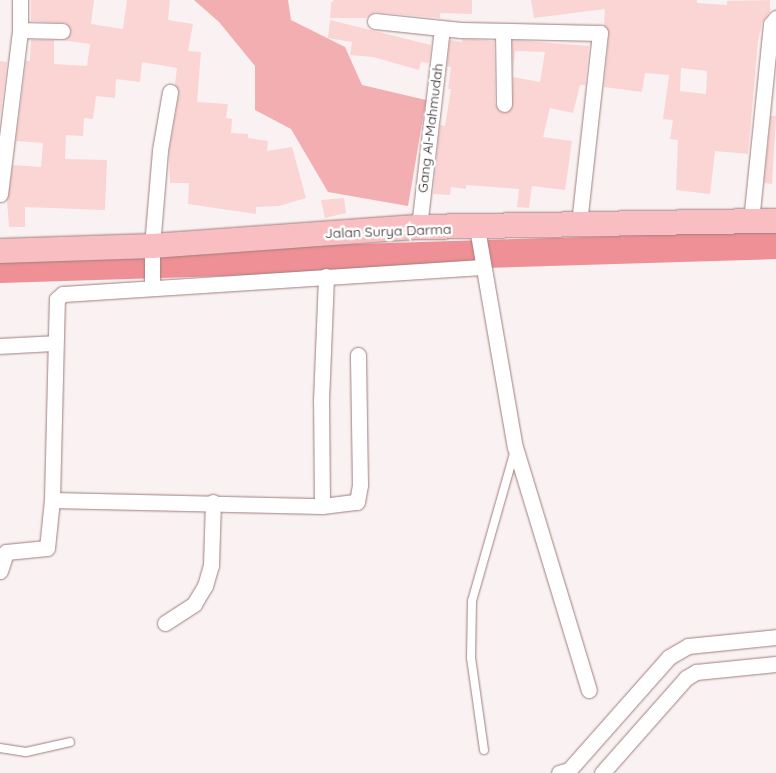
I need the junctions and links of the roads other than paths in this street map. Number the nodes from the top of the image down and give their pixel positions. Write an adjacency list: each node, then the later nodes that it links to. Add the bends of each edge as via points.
1 (20, 0): 5 (street)
2 (776, 18): 11 (street, via 771,24)
3 (375, 21): 4 (street)
4 (442, 29): 7 (street); 14 (street, Gang Al-Mahmudah)
5 (20, 30): 6 (street); 10 (street)
6 (62, 31)
7 (502, 32): 9 (street); 13 (street, via 602,36)
8 (170, 92): 16 (street, via 160,150)
9 (504, 104)
10 (0, 194)
11 (751, 221): 12 (main road, Jalan Surya Darma); 13 (main road, Jalan Surya Darma)
12 (776, 222)
13 (579, 224): 15 (main road, Jalan Surya Darma)
14 (419, 227): 15 (main road, Jalan Surya Darma); 16 (main road, Jalan Surya Darma)
15 (477, 232): 18 (street)
16 (152, 250): 17 (main road, Jalan Surya Darma); 20 (street)
17 (0, 251)
18 (482, 265): 19 (street); 24 (street)
19 (326, 276): 20 (street); 27 (street, via 321,401)
20 (152, 282): 21 (street, via 63,294 57,299)
21 (55, 344): 22 (street); 25 (street)
22 (0, 346)
23 (358, 355): 27 (street, via 360,493 357,502)
24 (515, 447): 32 (street); 35 (lane, via 472,601 471,658)
25 (52, 500): 26 (street); 28 (street, via 47,548 6,552)
26 (213, 502): 27 (street); 29 (street, via 211,565 205,586 194,604)
27 (322, 506)
28 (0, 571)
29 (166, 624)
30 (776, 637): 36 (street, via 688,646 669,657 569,770)
31 (776, 664): 37 (street, via 696,672 686,678)
32 (589, 690)
33 (70, 742): 34 (lane, via 26,752)
34 (0, 748)
35 (484, 750)
36 (559, 773)
37 (602, 773)

